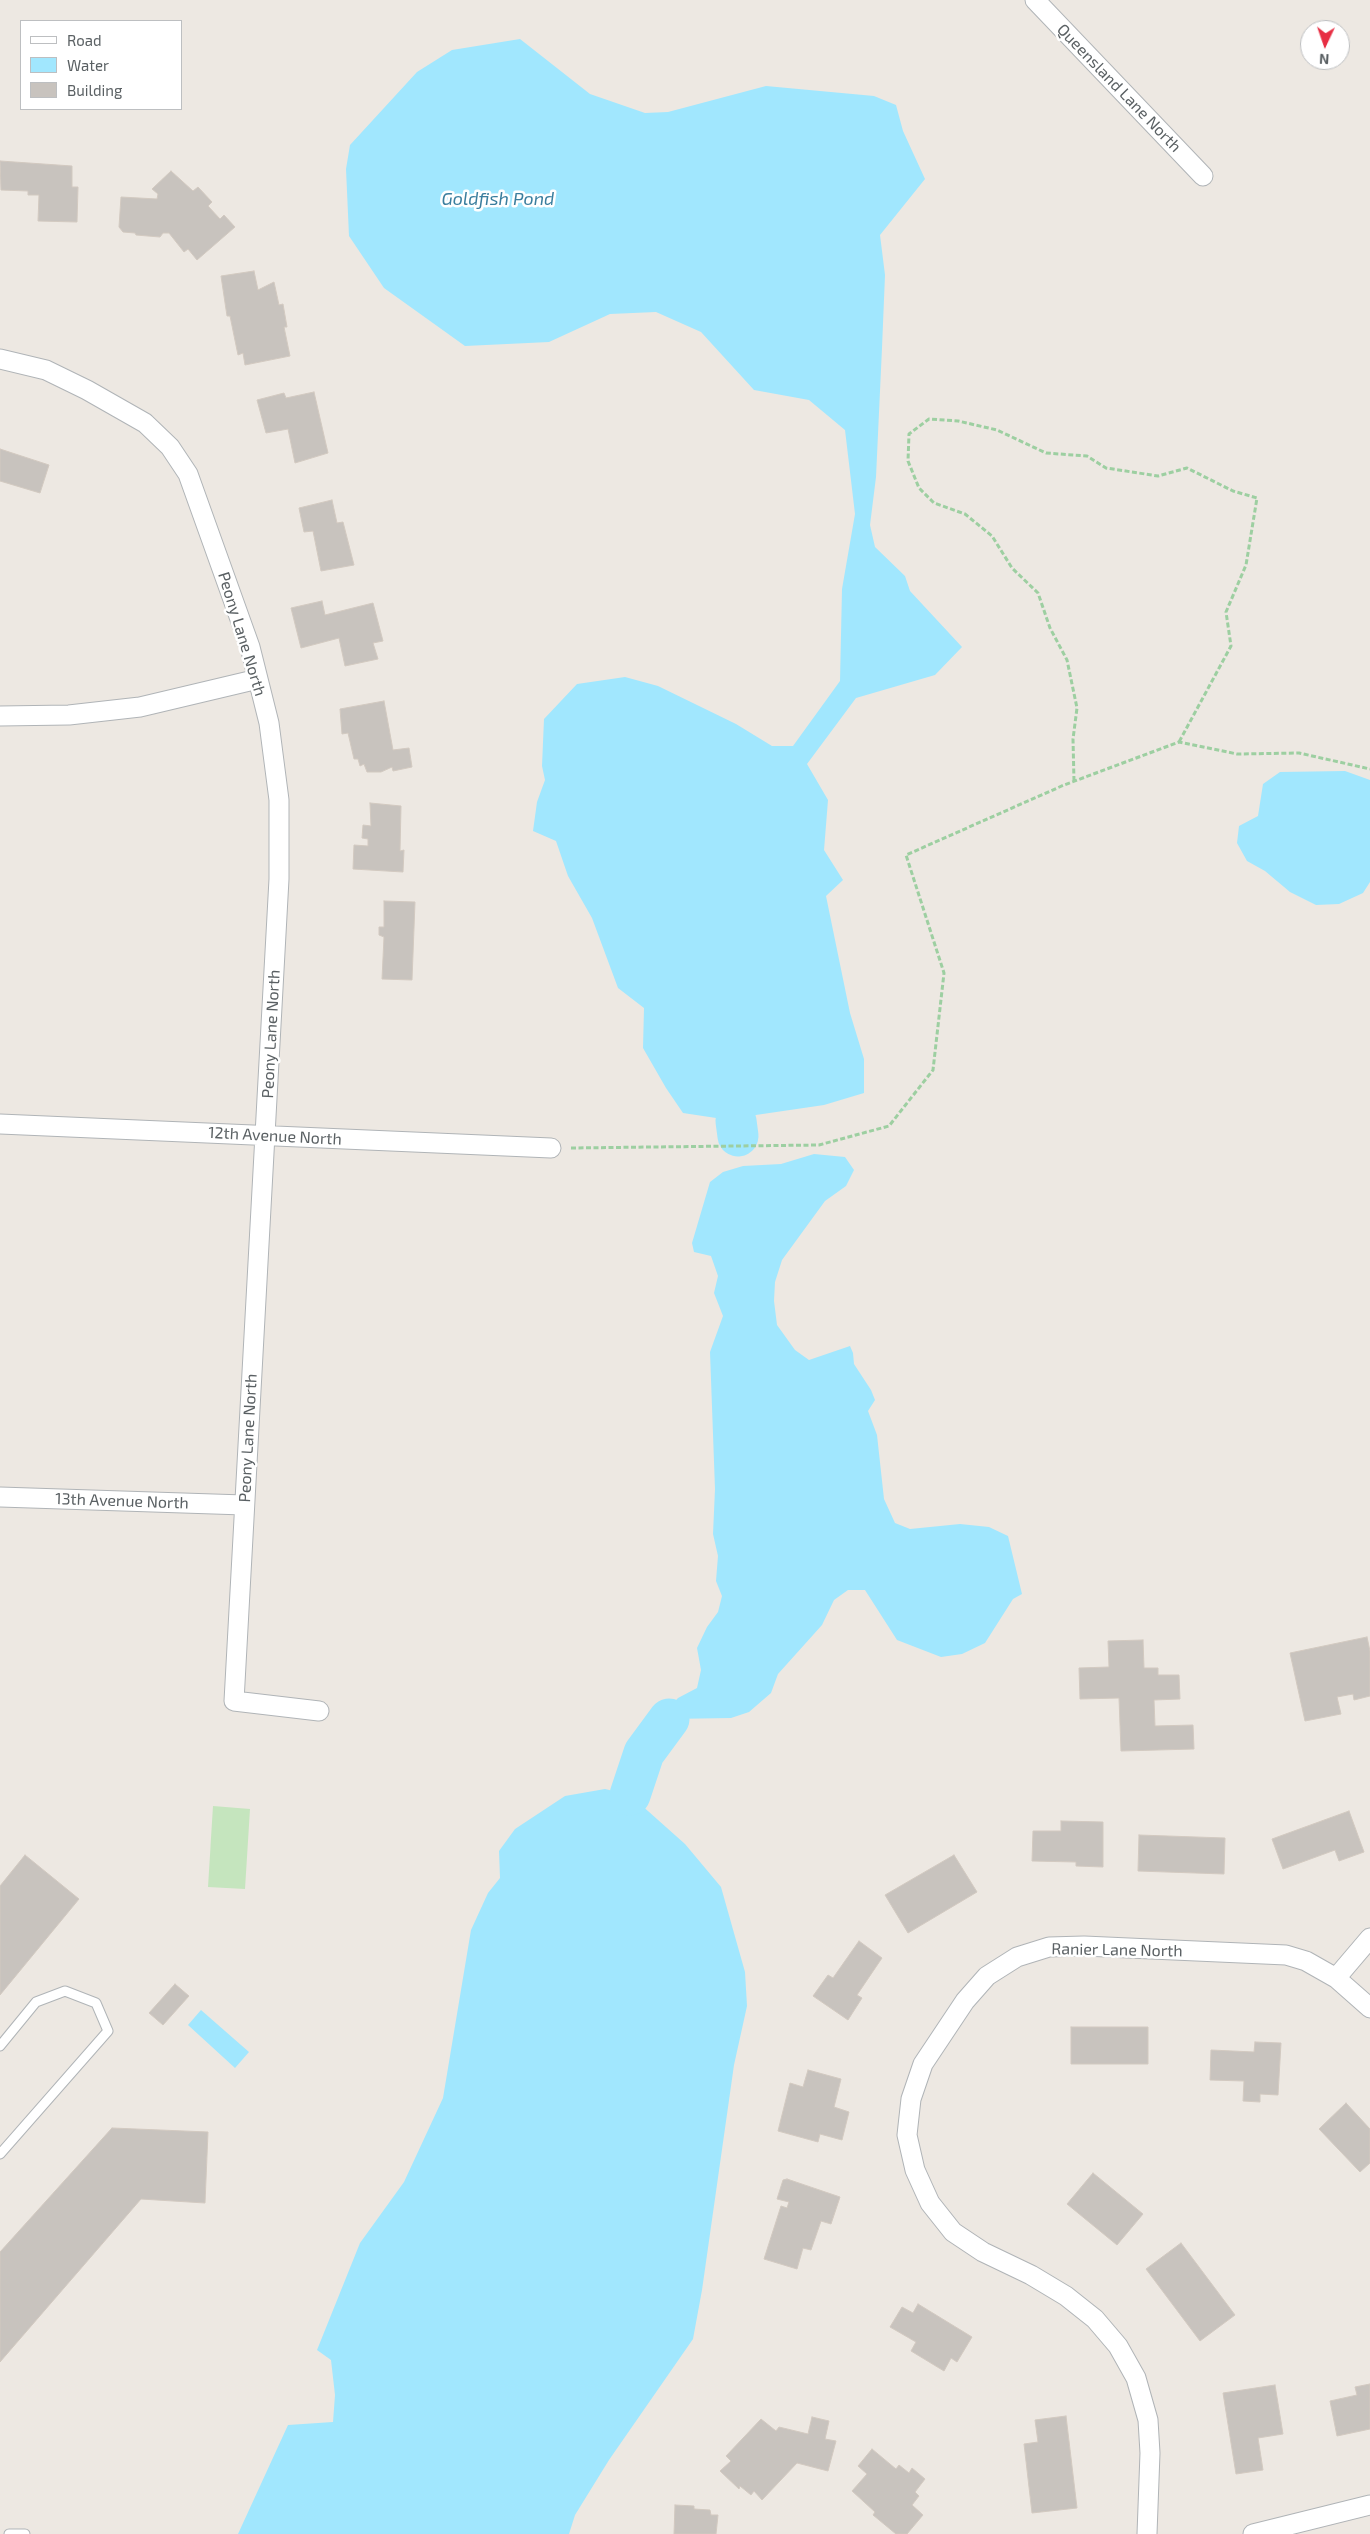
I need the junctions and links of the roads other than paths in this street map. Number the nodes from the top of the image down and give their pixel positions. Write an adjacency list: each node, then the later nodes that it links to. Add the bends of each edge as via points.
1 (1035, 0): 2 (street, Queensland Lane North)
2 (1203, 176)
3 (0, 358): 4 (street, Peony Lane North, via 46,370 145,424 170,447 188,474 250,647)
4 (258, 679): 5 (street, via 140,707 69,715); 7 (street, Peony Lane North, via 269,723 279,800 279,879)
5 (0, 716)
6 (0, 1124): 7 (street, 12th Avenue North)
7 (264, 1135): 8 (street, 12th Avenue North); 10 (street, Peony Lane North)
8 (551, 1148)
9 (0, 1497): 10 (street, 13th Avenue North)
10 (244, 1505): 11 (street, Peony Lane North, via 234,1701)
11 (319, 1711)
12 (1370, 1938): 13 (street)
13 (1336, 1978): 14 (street, Ranier Lane North); 20 (street, Ranier Lane North, via 1306,1961 1286,1955 1049,1947 1017,1957 987,1976 923,2064 911,2098 907,2134 915,2170 930,2203 953,2232 983,2252 1032,2275 1095,2319 1118,2346 1136,2378 1148,2420)
14 (1370, 2008)
15 (0, 2046): 16 (lane, via 36,2002 65,1991 96,2003 108,2031)
16 (0, 2154)
17 (1370, 2505): 21 (street)
18 (9, 2534): 19 (lane)
19 (24, 2534)
20 (1147, 2534)
21 (1254, 2534)

